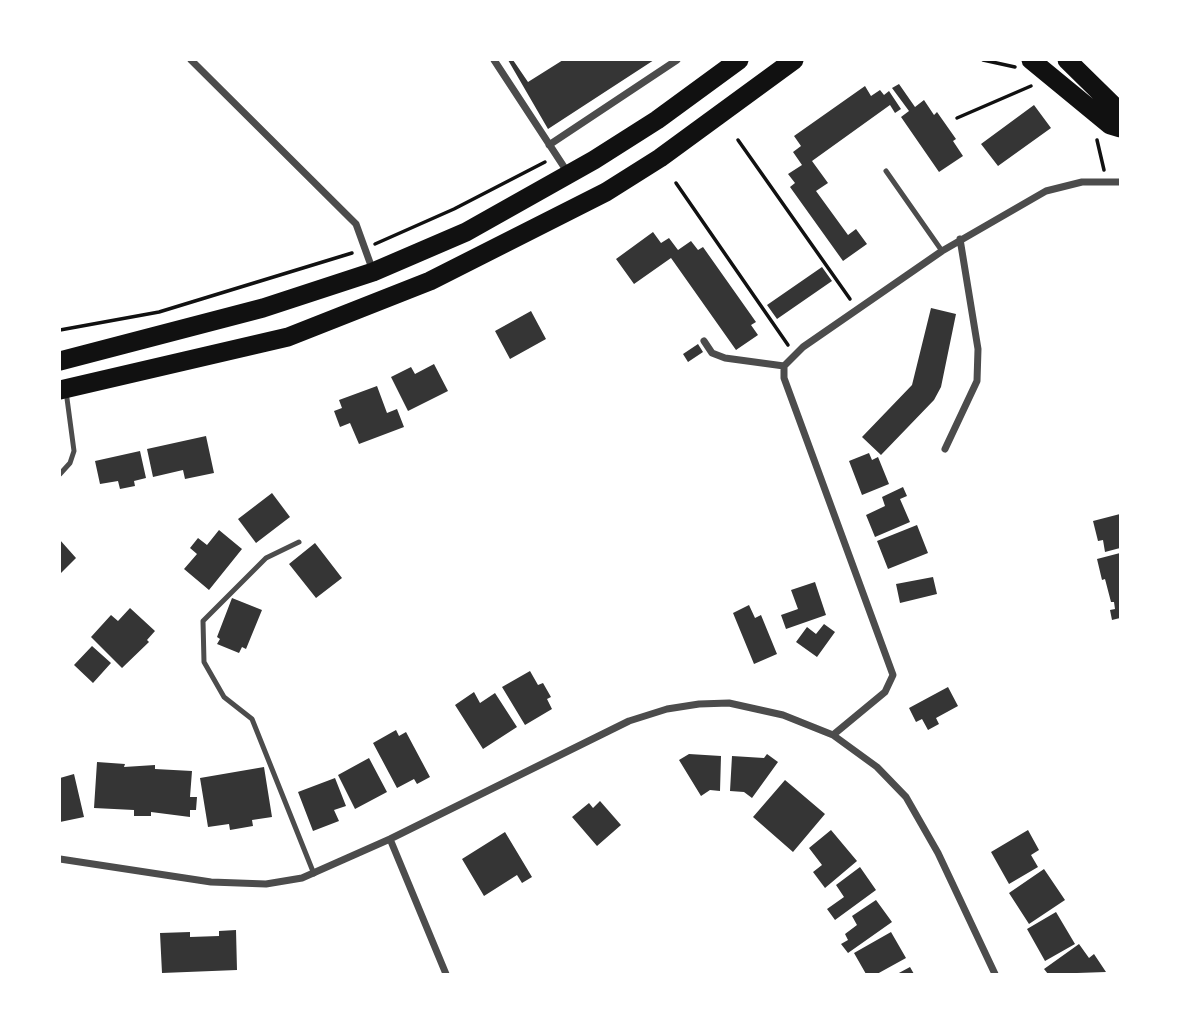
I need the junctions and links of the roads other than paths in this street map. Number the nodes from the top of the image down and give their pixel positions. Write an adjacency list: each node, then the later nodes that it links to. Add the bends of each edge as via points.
1 (191, 60): 16 (street, via 356,224)
2 (494, 60): 10 (street)
3 (677, 60): 10 (street)
4 (738, 60): 12 (highway, via 657,120)
5 (794, 60): 20 (highway, via 606,192 430,281 288,337)
6 (1031, 60): 9 (highway, via 1110,125)
7 (1068, 60): 8 (highway)
8 (1121, 112)
9 (1121, 128)
10 (549, 145): 12 (street)
11 (886, 171): 15 (lane)
12 (568, 174): 16 (highway, via 466,232)
13 (1121, 182): 14 (street, via 1082,182 1046,191)
14 (960, 239): 15 (street); 21 (street, via 978,349 977,381)
15 (942, 251): 19 (street)
16 (373, 272): 18 (highway, via 263,309)
17 (704, 341): 19 (street, via 712,353 725,358)
18 (60, 361)
19 (784, 366): 24 (street, via 784,378 893,675 885,692)
20 (63, 389): 22 (lane, via 74,451)
21 (945, 449)
22 (60, 474)
23 (299, 542): 27 (lane, via 266,558 203,621 204,662 224,697 252,719)
24 (833, 734): 25 (street, via 783,715 729,703 667,709 585,741); 29 (street, via 877,766 906,797 938,853)
25 (390, 839): 27 (street); 28 (street)
26 (60, 859): 27 (street, via 211,882 266,884)
27 (314, 874)
28 (446, 975)
29 (995, 975)

